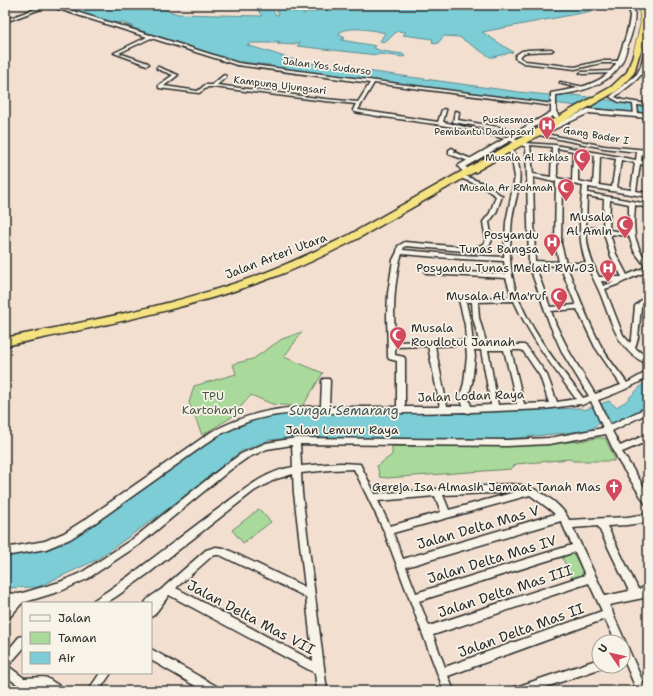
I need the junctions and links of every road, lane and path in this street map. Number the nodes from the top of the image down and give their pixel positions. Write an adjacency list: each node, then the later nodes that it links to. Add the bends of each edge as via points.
1 (49, 5): 7 (street); 8 (street, Jalan Yos Sudarso)
2 (642, 5): 11 (highway, bridge, via 644,24)
3 (634, 6): 4 (street); 5 (street); 11 (highway, via 638,14 638,23)
4 (648, 8)
5 (634, 17): 6 (street); 12 (street)
6 (648, 20)
7 (5, 21)
8 (152, 36): 13 (street, via 116,53); 20 (street, Jalan Yos Sudarso, via 237,64)
9 (648, 44): 15 (street)
10 (551, 50): 12 (street, via 523,52 517,58 524,62 575,68 601,62)
11 (634, 52): 32 (highway, Jalan Arteri Utara, via 633,66 626,79 614,89 598,95)
12 (619, 62): 17 (street)
13 (147, 64)
14 (158, 68): 22 (street, via 176,75 161,87 199,92 207,86)
15 (641, 71): 16 (street); 26 (street, via 612,97)
16 (647, 71)
17 (613, 72): 18 (street); 23 (street)
18 (582, 73)
19 (224, 76): 22 (street, Kampung Ujungsari)
20 (373, 81): 24 (street); 25 (street, Jalan Yos Sudarso)
21 (562, 83): 23 (street)
22 (213, 86): 24 (street, Kampung Ujungsari)
23 (584, 88): 25 (street, via 553,95)
24 (359, 103): 33 (street, via 355,110 357,111)
25 (553, 104): 32 (street)
26 (636, 104): 27 (street); 30 (street)
27 (648, 105)
28 (444, 110): 33 (street)
29 (457, 112): 35 (street, via 455,121 469,121)
30 (636, 115): 31 (street); 32 (street, via 592,111)
31 (648, 116)
32 (556, 119): 34 (street); 35 (highway, Jalan Arteri Utara)
33 (440, 121): 35 (street)
34 (541, 134): 35 (street); 41 (street, Gang Bader I)
35 (520, 141): 36 (street); 39 (street); 45 (street); 48 (highway, Jalan Arteri Utara); 49 (street)
36 (555, 146): 38 (street); 50 (street)
37 (452, 150): 45 (street, via 451,152)
38 (576, 150): 42 (street); 51 (street)
39 (510, 151): 48 (street, via 473,172); 65 (street, via 513,153 518,178 510,211)
40 (648, 152): 41 (street, Gang Bader I)
41 (639, 153): 43 (street); 46 (street)
42 (598, 154): 44 (street); 53 (street)
43 (648, 156)
44 (618, 158): 46 (street); 54 (street)
45 (471, 160): 48 (street, via 461,166)
46 (638, 162): 47 (street); 55 (street)
47 (648, 164)
48 (463, 172): 64 (street, via 499,196 494,213 486,222 489,240 487,245 475,250 405,244 401,246); 81 (highway, Jalan Arteri Utara, via 341,238 256,274 168,300); 82 (highway, Jalan Arteri Utara, via 336,246 272,274 166,307)
49 (530, 175): 50 (street); 66 (street)
50 (557, 180): 51 (street); 67 (street, via 558,244)
51 (575, 182): 52 (street)
52 (586, 184): 53 (street); 56 (street)
53 (596, 186): 54 (street)
54 (614, 189): 55 (street)
55 (633, 192): 57 (street)
56 (585, 194): 58 (street); 61 (street)
57 (648, 195)
58 (608, 199): 59 (street); 62 (street)
59 (632, 204): 60 (street); 63 (street)
60 (648, 206)
61 (583, 228): 62 (street); 68 (street)
62 (606, 231): 63 (street); 74 (street)
63 (631, 235): 69 (street, via 641,258)
64 (400, 252): 65 (street); 83 (street, via 393,275)
65 (507, 259): 72 (street)
66 (532, 263): 67 (street); 80 (street)
67 (563, 265): 68 (street); 79 (street)
68 (591, 265): 73 (street)
69 (648, 266)
70 (648, 269): 74 (street)
71 (428, 272): 72 (street)
72 (509, 276): 77 (street)
73 (597, 279): 74 (street); 75 (street)
74 (623, 280): 75 (street)
75 (602, 288): 88 (street, via 617,332)
76 (648, 298): 88 (street, via 638,306 636,332)
77 (516, 299): 78 (street); 94 (street, via 540,345)
78 (475, 300): 85 (street, via 462,300); 87 (street, via 476,318)
79 (579, 307): 80 (street); 92 (street, via 598,347)
80 (547, 309): 93 (street, via 567,354)
81 (5, 336)
82 (5, 342)
83 (391, 344): 84 (street); 100 (street, via 393,357 401,359)
84 (431, 344): 85 (street); 99 (street)
85 (470, 345): 87 (street); 101 (street, via 468,383 464,397)
86 (507, 347): 87 (street); 95 (street, via 525,349 543,375); 96 (street)
87 (484, 348): 97 (street)
88 (631, 350): 89 (street)
89 (648, 361)
90 (648, 374): 92 (street, Jalan Lodan Raya)
91 (326, 381): 98 (street)
92 (625, 386): 93 (street, Jalan Lodan Raya)
93 (594, 400): 94 (street, Jalan Lodan Raya); 103 (street)
94 (582, 402): 95 (street, Jalan Lodan Raya)
95 (554, 405): 96 (street, Jalan Lodan Raya)
96 (521, 406): 97 (street, Jalan Lodan Raya)
97 (495, 408): 101 (street, Jalan Lodan Raya)
98 (325, 409): 100 (street, Jalan Lodan Raya); 120 (street, Jalan Lodan Raya, via 260,414 241,420 205,440 67,536 46,545)
99 (444, 409): 100 (street, Jalan Lodan Raya); 101 (street, Jalan Lodan Raya)
100 (401, 410)
101 (468, 410)
102 (648, 410): 103 (street, Jalan Lemuru Raya)
103 (607, 428): 105 (street, Jalan Lemuru Raya, via 602,432 549,441 507,443); 106 (street)
104 (648, 437): 106 (street)
105 (296, 441): 107 (street); 129 (street, Jalan Lemuru Raya, via 266,446 244,456 137,541 109,560 78,579)
106 (617, 451): 112 (street)
107 (297, 470): 111 (street, via 357,466); 125 (street, via 299,509); 131 (street, via 280,473 264,481)
108 (479, 491): 109 (street, via 519,488); 110 (street); 113 (street)
109 (531, 491): 113 (street); 116 (street, via 551,505)
110 (438, 492): 111 (street); 114 (street)
111 (372, 498): 118 (street)
112 (648, 500)
113 (483, 504): 114 (street)
114 (446, 514): 118 (street)
115 (648, 518): 117 (street, Jalan Delta Mas V)
116 (565, 520): 117 (street, Jalan Delta Mas V); 119 (street); 121 (street, Jalan Delta Mas V)
117 (601, 523): 126 (street)
118 (388, 531): 121 (street)
119 (577, 547): 122 (street); 128 (street, Jalan Delta Mas IV)
120 (5, 552)
121 (400, 564): 128 (street)
122 (592, 577): 130 (street); 136 (street, Jalan Delta Mas III)
123 (168, 590): 125 (street, via 209,553 221,551); 132 (street); 133 (street); 144 (street, Jalan Delta Mas VII)
124 (648, 592): 126 (street)
125 (310, 594): 144 (street)
126 (636, 594): 130 (street)
127 (5, 598): 129 (street, Jalan Lemuru Raya)
128 (414, 598): 136 (street)
129 (19, 599): 135 (street)
130 (603, 601): 134 (street)
131 (98, 602)
132 (151, 602)
133 (152, 611)
134 (609, 613): 137 (street); 145 (street, Jalan Delta Mas II)
135 (5, 616)
136 (427, 632): 145 (street)
137 (618, 634)
138 (22, 642): 140 (street)
139 (152, 655): 149 (street)
140 (5, 662)
141 (591, 667): 152 (street)
142 (631, 667): 153 (street)
143 (5, 670): 147 (street, via 23,684 43,682)
144 (320, 670): 150 (street)
145 (442, 673): 151 (street)
146 (105, 674): 148 (street)
147 (57, 691)
148 (93, 691)
149 (214, 691)
150 (322, 691)
151 (449, 691)
152 (519, 691)
153 (642, 691)

